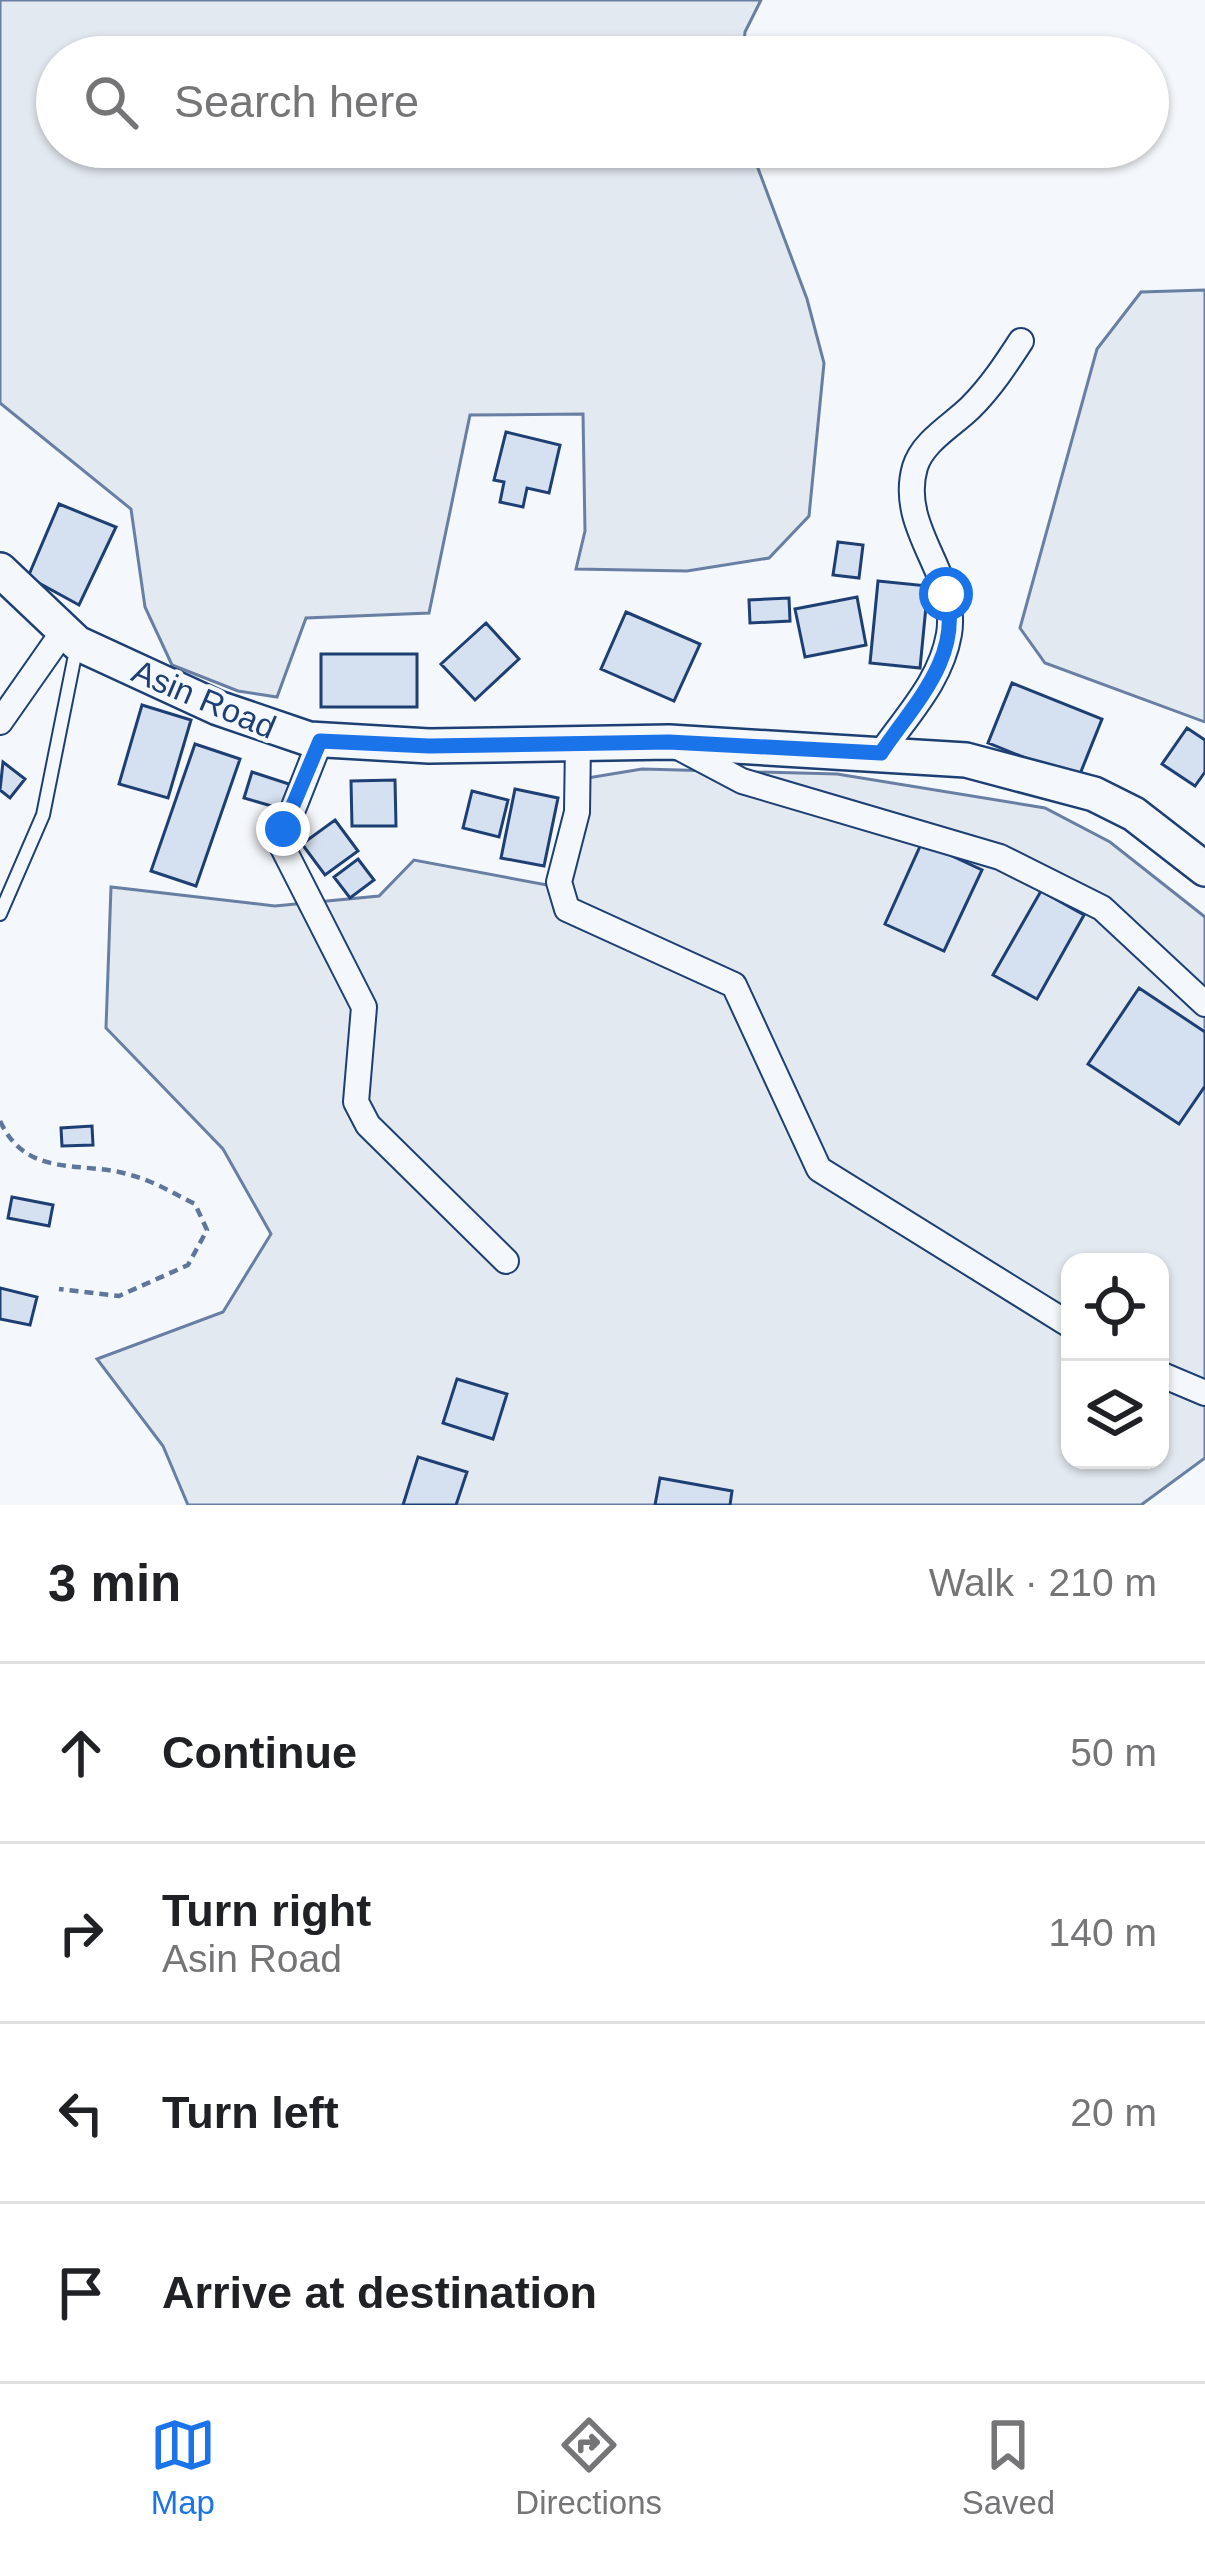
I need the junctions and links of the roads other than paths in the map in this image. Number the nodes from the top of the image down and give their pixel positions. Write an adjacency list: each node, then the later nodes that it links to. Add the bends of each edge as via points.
1 (1021, 341): 8 (street, via 915,467 916,526 946,594 950,630 936,673)
2 (0, 570): 3 (main road, Asin Road)
3 (70, 638): 4 (street); 5 (main road, Asin Road, via 218,708); 10 (lane, via 43,815)
4 (0, 722)
5 (320, 741): 7 (main road, Asin Road); 12 (street, via 280,842 364,1007 356,1102 368,1125)
6 (669, 742): 7 (main road, Asin Road); 8 (main road, Asin Road); 11 (street, via 742,781 952,841 1062,887 1126,926)
7 (578, 743): 13 (street, via 577,812 560,882 567,909 734,985 819,1169)
8 (881, 753): 9 (main road, Asin Road, via 966,760 1094,794)
9 (1205, 869)
10 (0, 914)
11 (1205, 1004)
12 (506, 1262)
13 (1061, 1319)
14 (1169, 1378): 15 (street)
15 (1205, 1393)

